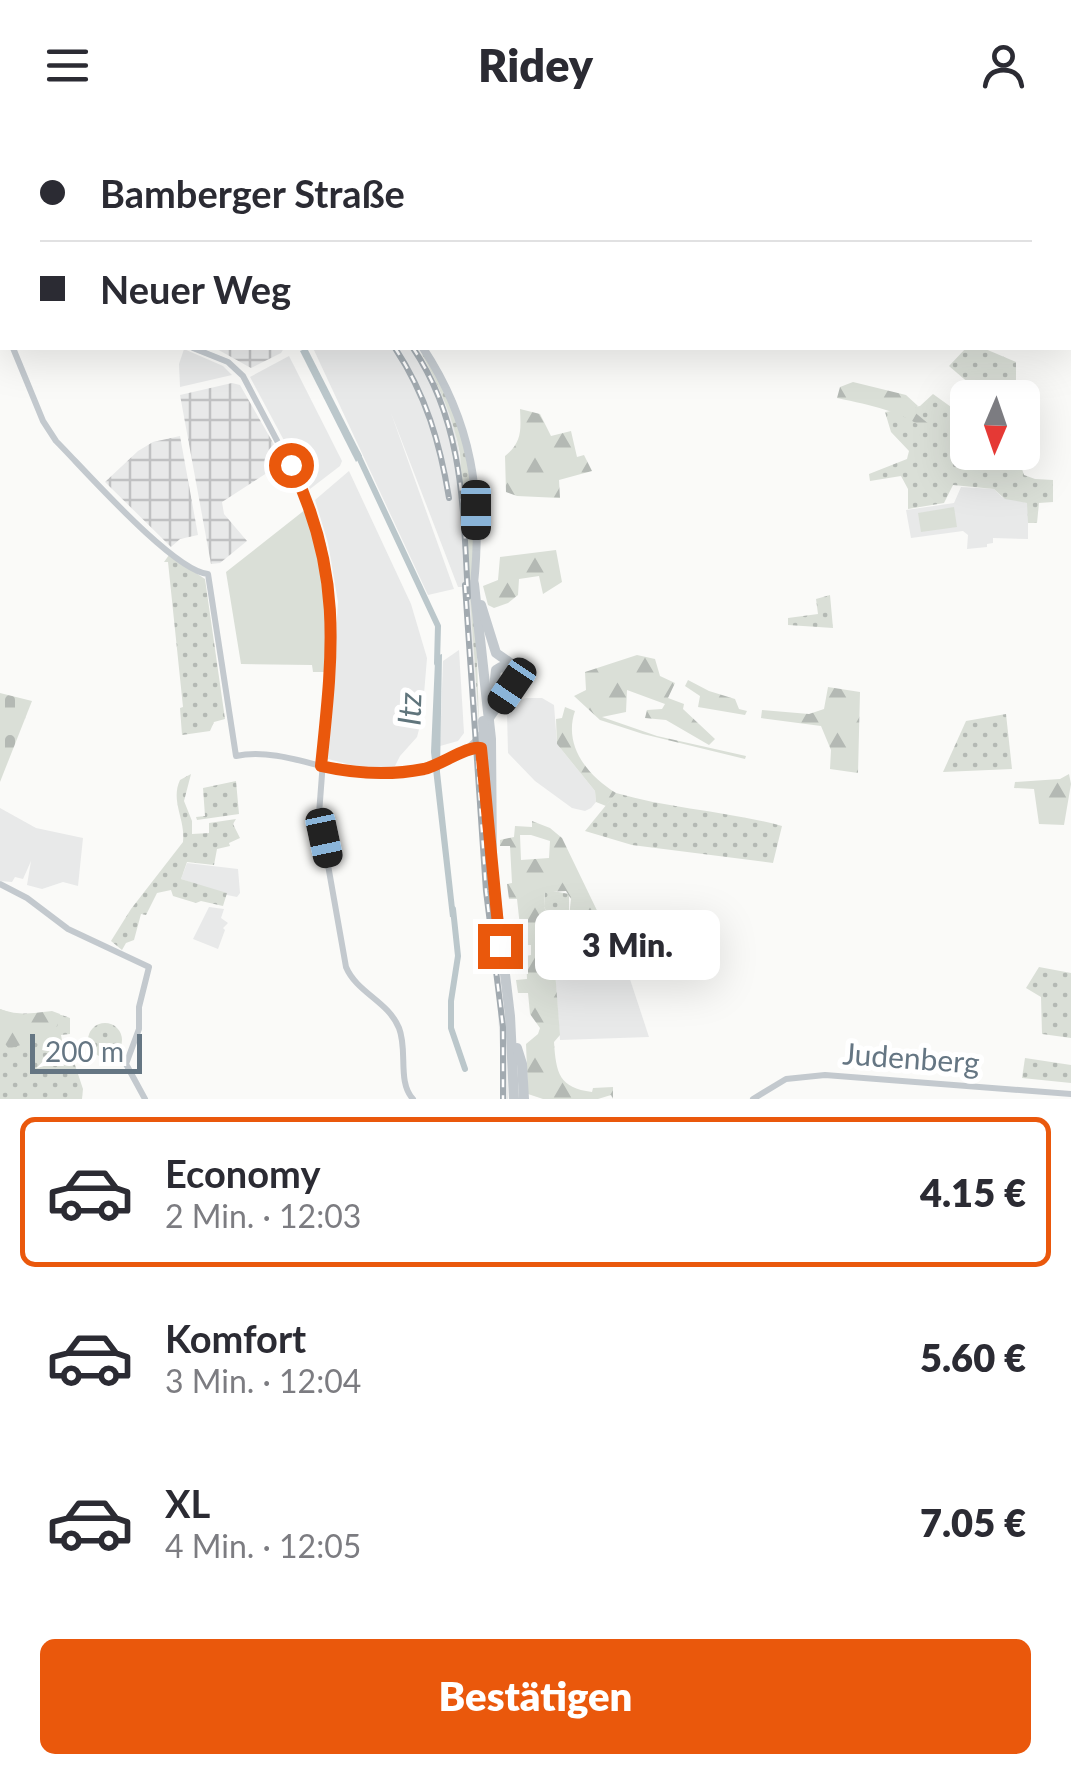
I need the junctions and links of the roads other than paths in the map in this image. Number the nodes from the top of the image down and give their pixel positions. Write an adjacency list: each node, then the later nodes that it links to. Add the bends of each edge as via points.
1 (13, 350): 13 (street, via 56,441 166,551 208,574 236,756 256,753)
2 (198, 350): 13 (street, via 243,376 316,523 331,612)
3 (424, 350): 4 (main road, via 447,385 472,456)
4 (476, 580): 5 (highway)
5 (480, 610): 7 (highway, via 498,656); 9 (highway); 10 (highway); 14 (highway, via 493,776)
6 (507, 668): 7 (highway); 8 (highway); 9 (highway, via 495,673)
7 (522, 674): 8 (street)
8 (512, 686): 9 (street)
9 (495, 706): 10 (street); 21 (highway, via 496,866 522,1064)
10 (484, 730): 11 (street); 12 (highway)
11 (468, 749): 12 (highway, via 478,746); 13 (street, via 409,772)
12 (484, 758): 14 (highway)
13 (321, 766): 16 (street, via 319,814 344,959 351,979 398,1024)
14 (492, 866): 21 (highway)
15 (0, 884): 19 (street, via 149,967 139,1029 126,1058)
16 (406, 1090): 18 (street); 20 (street)
17 (1071, 1094): 22 (street, Judenberg, via 825,1075 786,1079)
18 (400, 1098)
19 (144, 1099)
20 (414, 1099)
21 (519, 1099)
22 (753, 1099)

